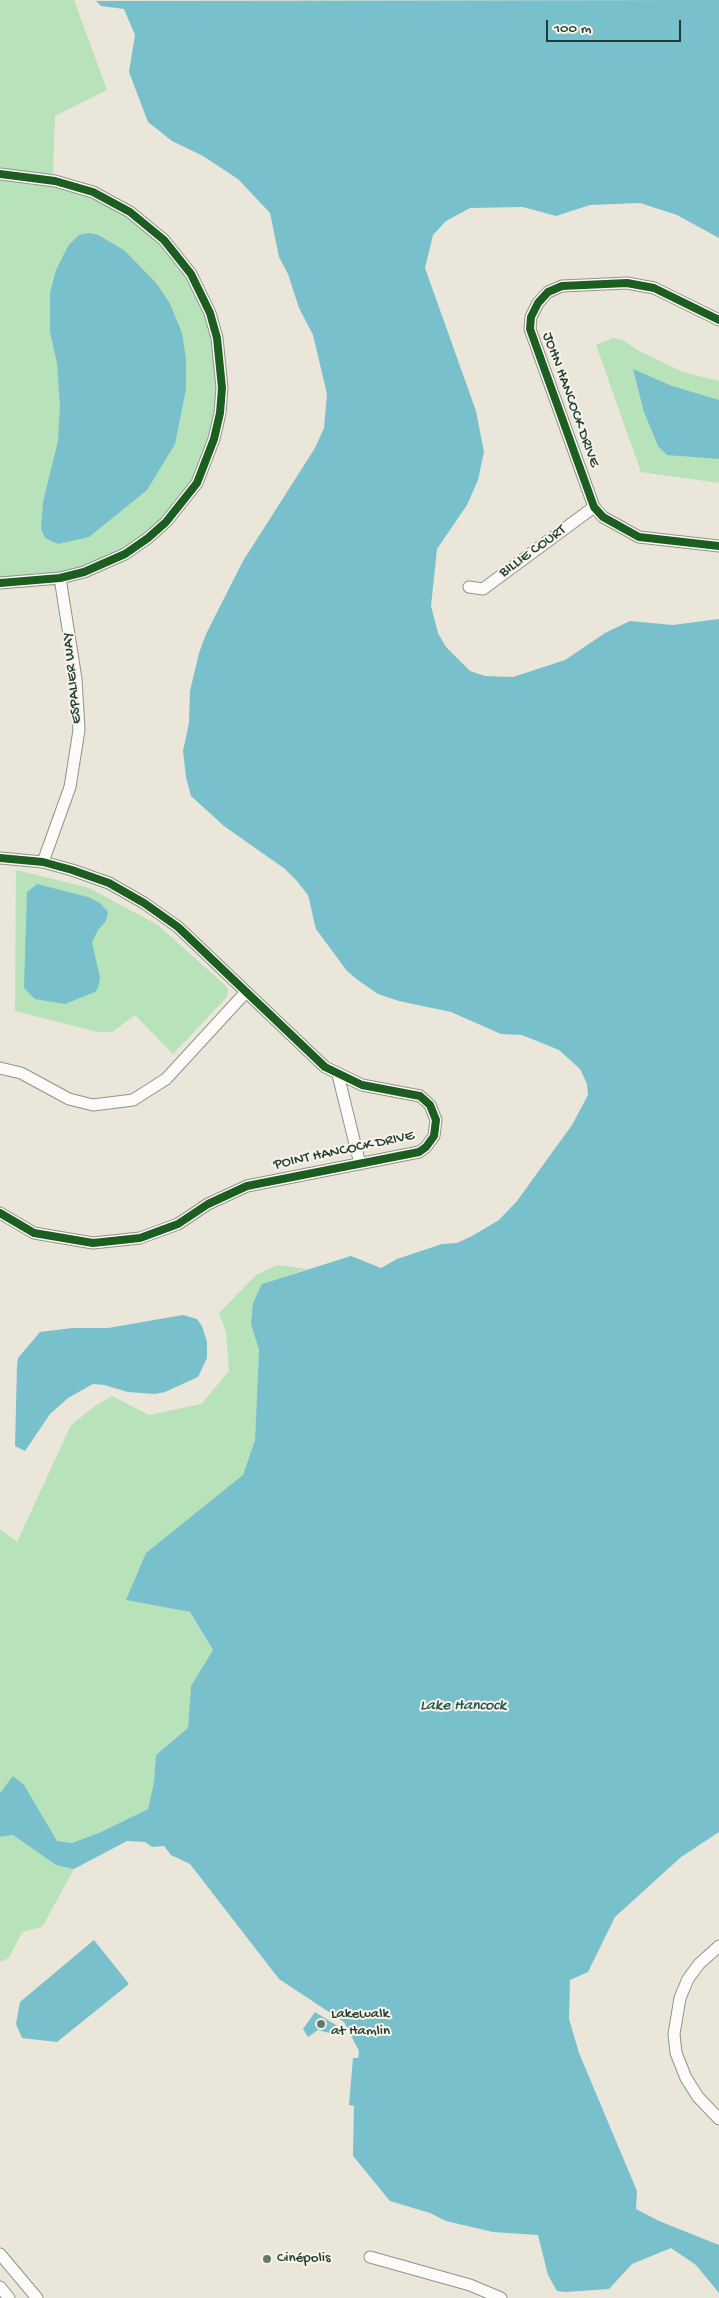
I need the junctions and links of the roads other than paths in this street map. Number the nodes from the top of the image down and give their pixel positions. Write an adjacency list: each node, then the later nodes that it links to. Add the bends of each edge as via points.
1 (0, 174): 5 (street, via 78,186 112,201 148,226 178,256 201,292 217,338 221,364 220,413 197,483 148,538 125,554)
2 (719, 320): 3 (street, JOHN HANCOCK DRIVE, via 654,288 627,283 562,286 548,292 538,303 531,317 530,329)
3 (594, 507): 4 (street, via 603,517 639,537); 7 (street, BILLIE COURT, via 483,589)
4 (719, 546)
5 (60, 578): 6 (street); 9 (street, ESPALIER WAY, via 76,679 79,730 70,786)
6 (0, 583)
7 (469, 587)
8 (0, 858): 9 (street, POINT HANCOCK DRIVE)
9 (43, 862): 10 (street, POINT HANCOCK DRIVE, via 92,877 144,903 178,927)
10 (246, 992): 11 (street, via 166,1079 133,1100 93,1105 69,1099 21,1073); 12 (street, POINT HANCOCK DRIVE, via 313,1057)
11 (0, 1068)
12 (338, 1075): 13 (street, POINT HANCOCK DRIVE); 13 (street, POINT HANCOCK DRIVE, via 362,1085 420,1096 430,1105 436,1120 434,1136 419,1152)
13 (360, 1164): 14 (street, POINT HANCOCK DRIVE, via 247,1186 208,1204 178,1224 140,1238 93,1243 34,1233)
14 (0, 1213)
15 (719, 1946): 16 (street, via 688,1979 680,1998 674,2034 676,2053 686,2078 698,2097)
16 (719, 2119)
17 (0, 2254): 21 (street)
18 (370, 2257): 22 (street, via 470,2285)
19 (0, 2286): 20 (street)
20 (9, 2298)
21 (37, 2298)
22 (501, 2298)

